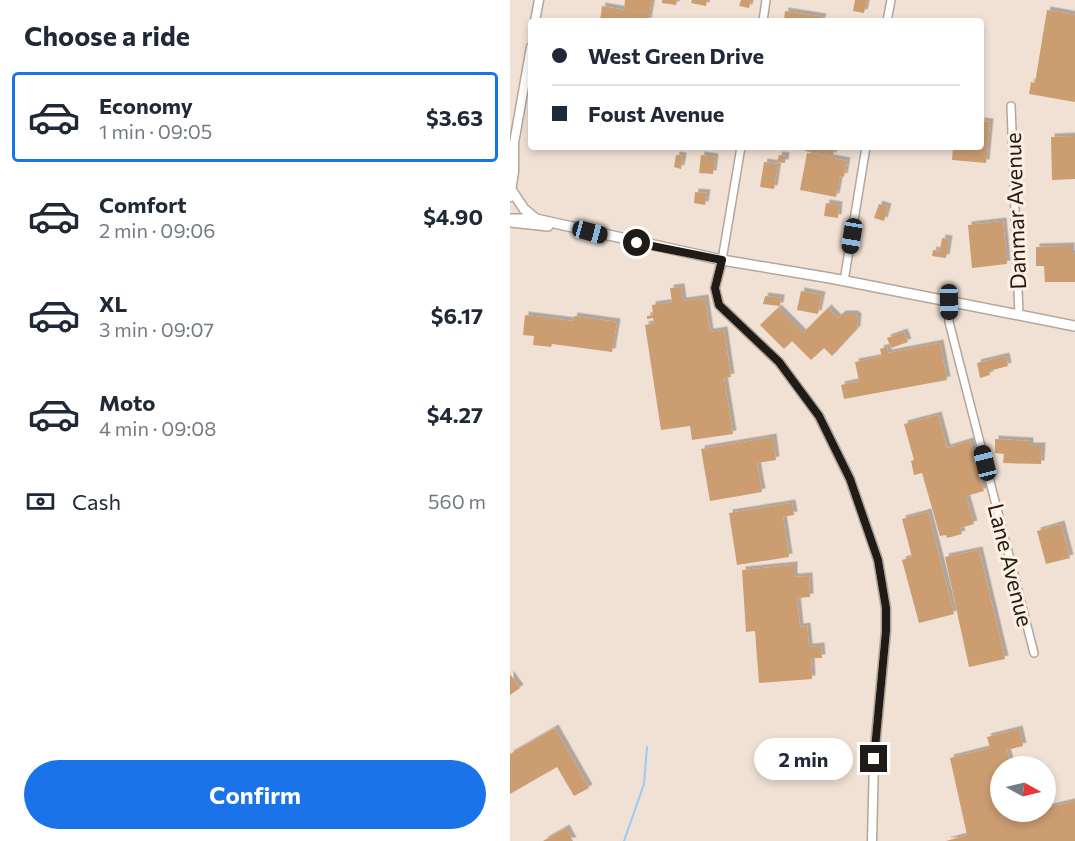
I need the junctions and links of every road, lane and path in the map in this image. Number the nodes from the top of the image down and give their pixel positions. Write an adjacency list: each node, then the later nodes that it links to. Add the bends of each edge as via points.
1 (539, 0): 4 (street)
2 (766, 0): 5 (street)
3 (891, 0): 6 (street)
4 (536, 18)
5 (763, 18)
6 (888, 18)
7 (528, 65): 11 (street)
8 (1011, 106): 20 (street, Danmar Avenue)
9 (740, 150): 17 (street)
10 (866, 150): 18 (street)
11 (513, 156): 12 (street); 13 (street)
12 (510, 166)
13 (511, 194): 14 (main road)
14 (536, 219): 15 (main road); 16 (main road)
15 (510, 220): 16 (main road)
16 (568, 226): 17 (main road)
17 (722, 260): 18 (main road); 23 (street, via 715,288 719,305 779,362 819,416 850,479 878,560 886,631 874,759)
18 (844, 281): 19 (main road)
19 (949, 302): 20 (main road); 22 (street, Lane Avenue, via 950,322)
20 (1019, 315): 21 (main road)
21 (1075, 326)
22 (1034, 653)
23 (872, 841)

